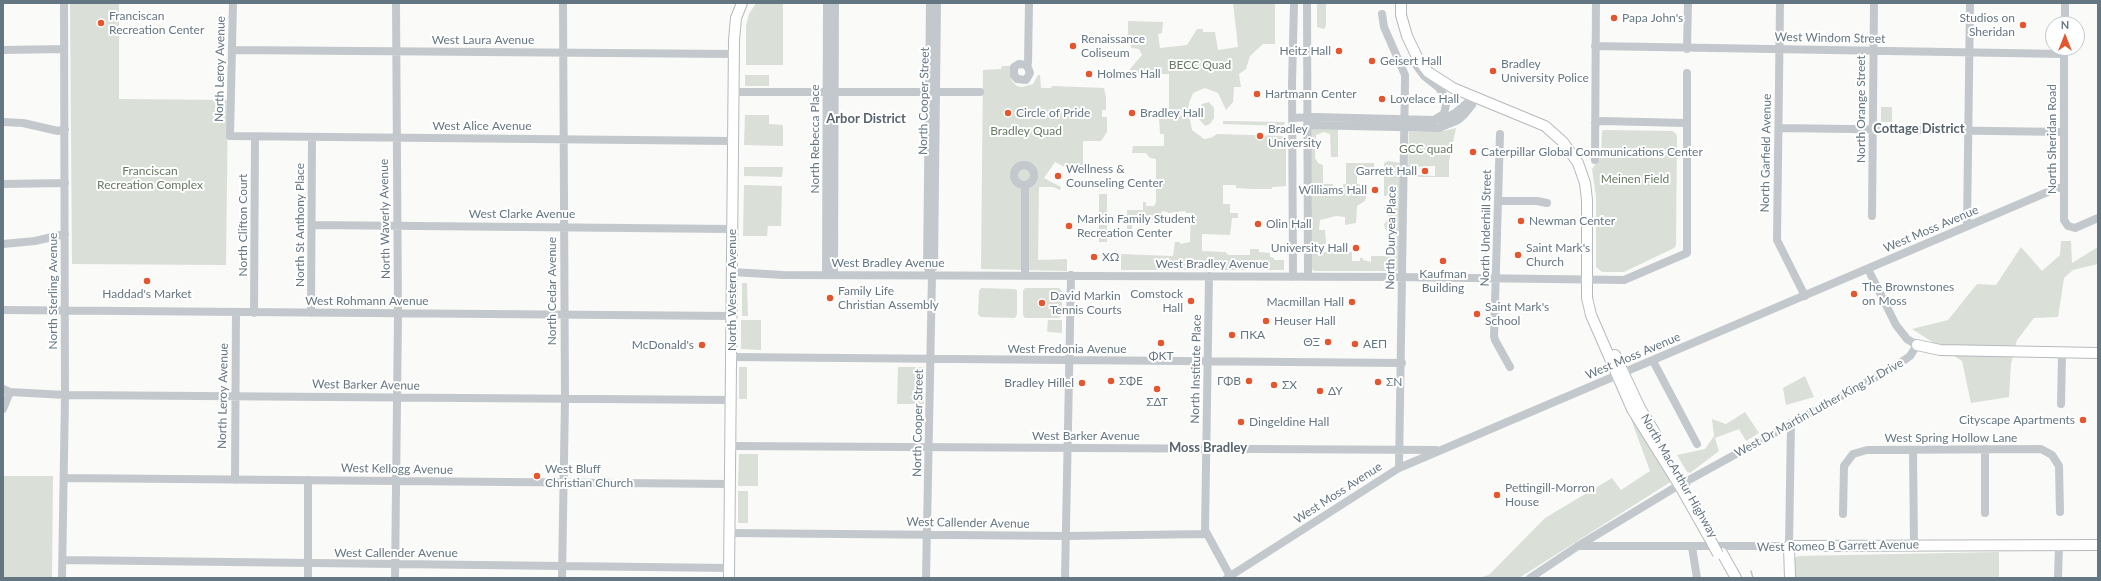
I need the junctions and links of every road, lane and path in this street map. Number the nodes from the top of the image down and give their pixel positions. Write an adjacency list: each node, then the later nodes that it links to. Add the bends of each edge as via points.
1 (64, 3): 25 (street, North Sterling Avenue)
2 (233, 3): 26 (street, North Leroy Avenue)
3 (396, 3): 28 (street, North Waverly Avenue)
4 (563, 3): 31 (street, North Cedar Avenue)
5 (742, 3): 33 (main road, North Western Avenue, via 736,18)
6 (827, 3): 39 (street, North Rebecca Place)
7 (835, 3): 39 (street, North Rebecca Place)
8 (930, 3): 40 (street, North Cooper Street)
9 (937, 3): 40 (street, North Cooper Street)
10 (1029, 3): 36 (street)
11 (1294, 3): 43 (street)
12 (1307, 3): 45 (street)
13 (1401, 3): 34 (main road, North MacArthur Highway, via 1404,27)
14 (1596, 3): 22 (street)
15 (1688, 3): 23 (street)
16 (1780, 3): 27 (street, North Garfield Avenue)
17 (1874, 3): 29 (street, North Orange Street)
18 (1970, 3): 32 (street)
19 (2065, 3): 21 (street)
20 (1382, 14): 47 (street, North Duryea Place, via 1384,27 1405,75)
21 (2064, 16)
22 (1595, 46): 23 (street, West Windom Street); 48 (street)
23 (1687, 48): 27 (street, West Windom Street)
24 (3, 50): 25 (street)
25 (64, 50): 51 (street, North Sterling Avenue)
26 (232, 50): 28 (street, West Laura Avenue); 56 (street, North Leroy Avenue)
27 (1779, 50): 29 (street, West Windom Street); 50 (street, North Garfield Avenue)
28 (396, 51): 31 (street, West Laura Avenue); 59 (street, North Waverly Avenue)
29 (1873, 51): 32 (street, West Windom Street); 52 (street, North Orange Street)
30 (2045, 51): 32 (street, West Windom Street)
31 (564, 53): 33 (street, West Laura Avenue); 60 (street, North Cedar Avenue)
32 (1970, 53): 53 (street)
33 (734, 54): 38 (main road, North Western Avenue)
34 (1416, 55): 42 (main road, North MacArthur Highway, via 1423,66 1441,82); 44 (street, via 1416,65 1447,100 1444,114)
35 (2064, 56): 54 (street, North Sheridan Road)
36 (1027, 65)
37 (1687, 73): 49 (street)
38 (734, 92): 39 (street); 61 (main road, North Western Avenue)
39 (832, 92): 40 (street); 81 (street, North Rebecca Place)
40 (932, 92): 41 (street); 80 (street, North Cooper Street, via 934,267)
41 (980, 92)
42 (1474, 97): 44 (street, via 1447,118); 47 (street, via 1467,112 1448,125 1439,128); 89 (main road, North MacArthur Highway, via 1545,126 1563,142 1578,163 1585,183 1587,200)
43 (1292, 118): 45 (street); 86 (street)
44 (1435, 120): 47 (street)
45 (1307, 121): 47 (street, via 1314,116); 85 (street)
46 (3, 122): 51 (street)
47 (1405, 123): 87 (street, North Duryea Place)
48 (1595, 123): 49 (street); 62 (street)
49 (1686, 123): 89 (street, West Bradley Avenue, via 1686,253 1624,280)
50 (1779, 128): 52 (street); 90 (street, North Garfield Avenue, via 1778,242)
51 (64, 129): 63 (street, North Sterling Avenue)
52 (1873, 130): 53 (street); 69 (street, North Orange Street)
53 (1968, 131): 54 (street); 73 (street)
54 (2064, 132): 66 (street, North Sheridan Road)
55 (1500, 134): 67 (street, North Underhill Street)
56 (230, 136): 57 (street, West Alice Avenue)
57 (255, 137): 58 (street, West Alice Avenue); 94 (street, North Clifton Court)
58 (312, 137): 59 (street, West Alice Avenue); 71 (street, North St Anthony Place)
59 (396, 138): 60 (street, West Alice Avenue); 72 (street, North Waverly Avenue)
60 (564, 139): 61 (street, West Alice Avenue); 74 (street, North Cedar Avenue)
61 (733, 141): 75 (main road, North Western Avenue)
62 (1595, 160)
63 (65, 183): 64 (street); 76 (street, North Sterling Avenue)
64 (3, 184)
65 (1025, 186): 82 (street)
66 (2064, 188): 70 (street, North Sheridan Road, via 2066,225 2078,228); 73 (street, West Moss Avenue, via 2057,188)
67 (1500, 201): 68 (street); 88 (street, North Underhill Street)
68 (1547, 203)
69 (1872, 216)
70 (2098, 218)
71 (312, 225): 72 (street, West Clarke Avenue); 95 (street, North St Anthony Place)
72 (397, 226): 74 (street, West Clarke Avenue); 96 (street, North Waverly Avenue)
73 (1968, 226): 78 (street, West Moss Avenue)
74 (563, 227): 75 (street, West Clarke Avenue); 97 (street, North Cedar Avenue)
75 (732, 229): 79 (main road, North Western Avenue)
76 (65, 234): 77 (street, via 35,241); 92 (street, North Sterling Avenue)
77 (3, 244)
78 (1868, 269): 90 (street, West Moss Avenue); 99 (street, via 1896,325 1907,339)
79 (732, 272): 81 (street, West Bradley Avenue); 98 (main road, North Western Avenue)
80 (931, 272): 81 (street, West Bradley Avenue); 82 (street, West Bradley Avenue); 103 (street, North Cooper Street)
81 (830, 275)
82 (1025, 275): 83 (street, West Bradley Avenue)
83 (1071, 275): 84 (street, West Bradley Avenue); 104 (street)
84 (1209, 276): 86 (street, West Bradley Avenue); 106 (street, North Institute Place)
85 (1308, 276): 86 (street, West Bradley Avenue); 87 (street, West Bradley Avenue)
86 (1293, 277)
87 (1402, 277): 88 (street, West Bradley Avenue); 107 (street, North Duryea Place)
88 (1497, 278): 89 (street, West Bradley Avenue); 108 (street, North Underhill Street, via 1495,340)
89 (1587, 280): 109 (main road, North MacArthur Highway, via 1590,310)
90 (1805, 296): 105 (street, West Moss Avenue)
91 (3, 310): 92 (street, West Rohmann Avenue)
92 (65, 310): 93 (street, West Rohmann Avenue); 111 (street, North Sterling Avenue)
93 (236, 312): 94 (street, West Rohmann Avenue); 112 (street, North Leroy Avenue)
94 (254, 313): 95 (street, West Rohmann Avenue)
95 (311, 313): 96 (street, West Rohmann Avenue)
96 (398, 314): 97 (street, West Rohmann Avenue); 113 (street, North Waverly Avenue)
97 (563, 315): 98 (street, West Rohmann Avenue); 114 (street, North Cedar Avenue)
98 (732, 316): 102 (main road, North Western Avenue)
99 (1917, 345): 100 (main road, via 1940,350); 118 (street, West Dr Martin Luther King Jr Drive, via 1906,360)
100 (2062, 353): 101 (main road); 116 (street)
101 (2098, 353)
102 (732, 357): 103 (street, West Fredonia Avenue); 115 (main road, North Western Avenue)
103 (931, 360): 104 (street, West Fredonia Avenue); 121 (street, North Cooper Street)
104 (1070, 361): 106 (street, West Fredonia Avenue); 122 (street)
105 (1653, 361): 109 (street, West Moss Avenue); 119 (street)
106 (1208, 362): 107 (street, West Fredonia Avenue); 123 (street, North Institute Place)
107 (1402, 364): 125 (street, North Duryea Place)
108 (1510, 367)
109 (1620, 374): 126 (street, West Moss Avenue); 135 (main road, North MacArthur Highway)
110 (7, 391): 111 (street, West Barker Avenue); 117 (street)
111 (65, 395): 112 (street, West Barker Avenue); 129 (street, North Sterling Avenue)
112 (234, 396): 113 (street, West Barker Avenue); 130 (street, North Leroy Avenue)
113 (397, 398): 114 (street, West Barker Avenue); 132 (street, North Waverly Avenue)
114 (565, 399): 115 (street, West Barker Avenue); 133 (street, North Cedar Avenue)
115 (730, 400): 120 (main road, North Western Avenue)
116 (2061, 404)
117 (3, 409)
118 (1791, 423): 135 (street, West Dr Martin Luther King Jr Drive, via 1687,480); 148 (street)
119 (1697, 444)
120 (730, 446): 121 (street, West Barker Avenue); 134 (main road, North Western Avenue)
121 (930, 447): 122 (street, West Barker Avenue); 140 (street, North Cooper Street)
122 (1068, 448): 123 (street, West Barker Avenue); 142 (street)
123 (1206, 449): 125 (street, West Barker Avenue); 141 (street, North Institute Place)
124 (1986, 449): 127 (street, West Spring Hollow Lane); 136 (street, West Spring Hollow Lane, via 2038,449 2052,454 2060,471); 137 (street)
125 (1399, 450): 126 (street, West Barker Avenue); 128 (street, North Duryea Place)
126 (1441, 450): 128 (street, West Moss Avenue)
127 (1913, 450): 138 (street, West Spring Hollow Lane, via 1864,450 1850,456 1843,472); 144 (street)
128 (1399, 468): 155 (street, West Moss Avenue)
129 (64, 478): 130 (street, West Kellogg Avenue); 150 (street, North Sterling Avenue)
130 (235, 480): 131 (street, West Kellogg Avenue)
131 (308, 480): 132 (street, West Kellogg Avenue); 151 (street)
132 (396, 481): 133 (street, West Kellogg Avenue); 152 (street, North Waverly Avenue)
133 (564, 483): 134 (street, West Kellogg Avenue); 153 (street, North Cedar Avenue)
134 (730, 484): 139 (main road, North Western Avenue)
135 (1683, 485): 146 (street, West Dr Martin Luther King Jr Drive); 149 (main road, North MacArthur Highway)
136 (2060, 512)
137 (1986, 513)
138 (1843, 514)
139 (730, 533): 140 (street, West Callender Avenue); 154 (main road, North Western Avenue)
140 (928, 534): 142 (street, West Callender Avenue); 160 (street, North Cooper Street)
141 (1207, 534): 142 (street, West Callender Avenue); 155 (street, North Institute Place)
142 (1066, 536): 161 (street)
143 (2059, 544): 144 (main road, West Romeo B Garrett Avenue); 145 (main road, West Romeo B Garrett Avenue); 167 (street)
144 (1914, 545): 148 (main road, West Romeo B Garrett Avenue)
145 (2098, 545)
146 (1578, 546): 147 (street, West Romeo B Garrett Avenue); 162 (street, West Dr Martin Luther King Jr Drive)
147 (1692, 546): 148 (street, West Romeo B Garrett Avenue); 163 (street)
148 (1789, 546): 166 (main road)
149 (1720, 554): 164 (main road, North MacArthur Highway); 165 (main road, North MacArthur Highway)
150 (63, 560): 151 (street, West Callender Avenue); 156 (street, North Sterling Avenue)
151 (308, 564): 152 (street, West Callender Avenue); 157 (street)
152 (395, 565): 153 (street, West Callender Avenue); 158 (street, North Waverly Avenue)
153 (563, 566): 154 (street, West Callender Avenue); 159 (street, North Cedar Avenue)
154 (729, 573)
155 (1228, 577)
156 (62, 578)
157 (308, 578)
158 (395, 578)
159 (562, 578)
160 (926, 578)
161 (1065, 578)
162 (1530, 578)
163 (1697, 578)
164 (1730, 578)
165 (1736, 578)
166 (1790, 578)
167 (2058, 578)

